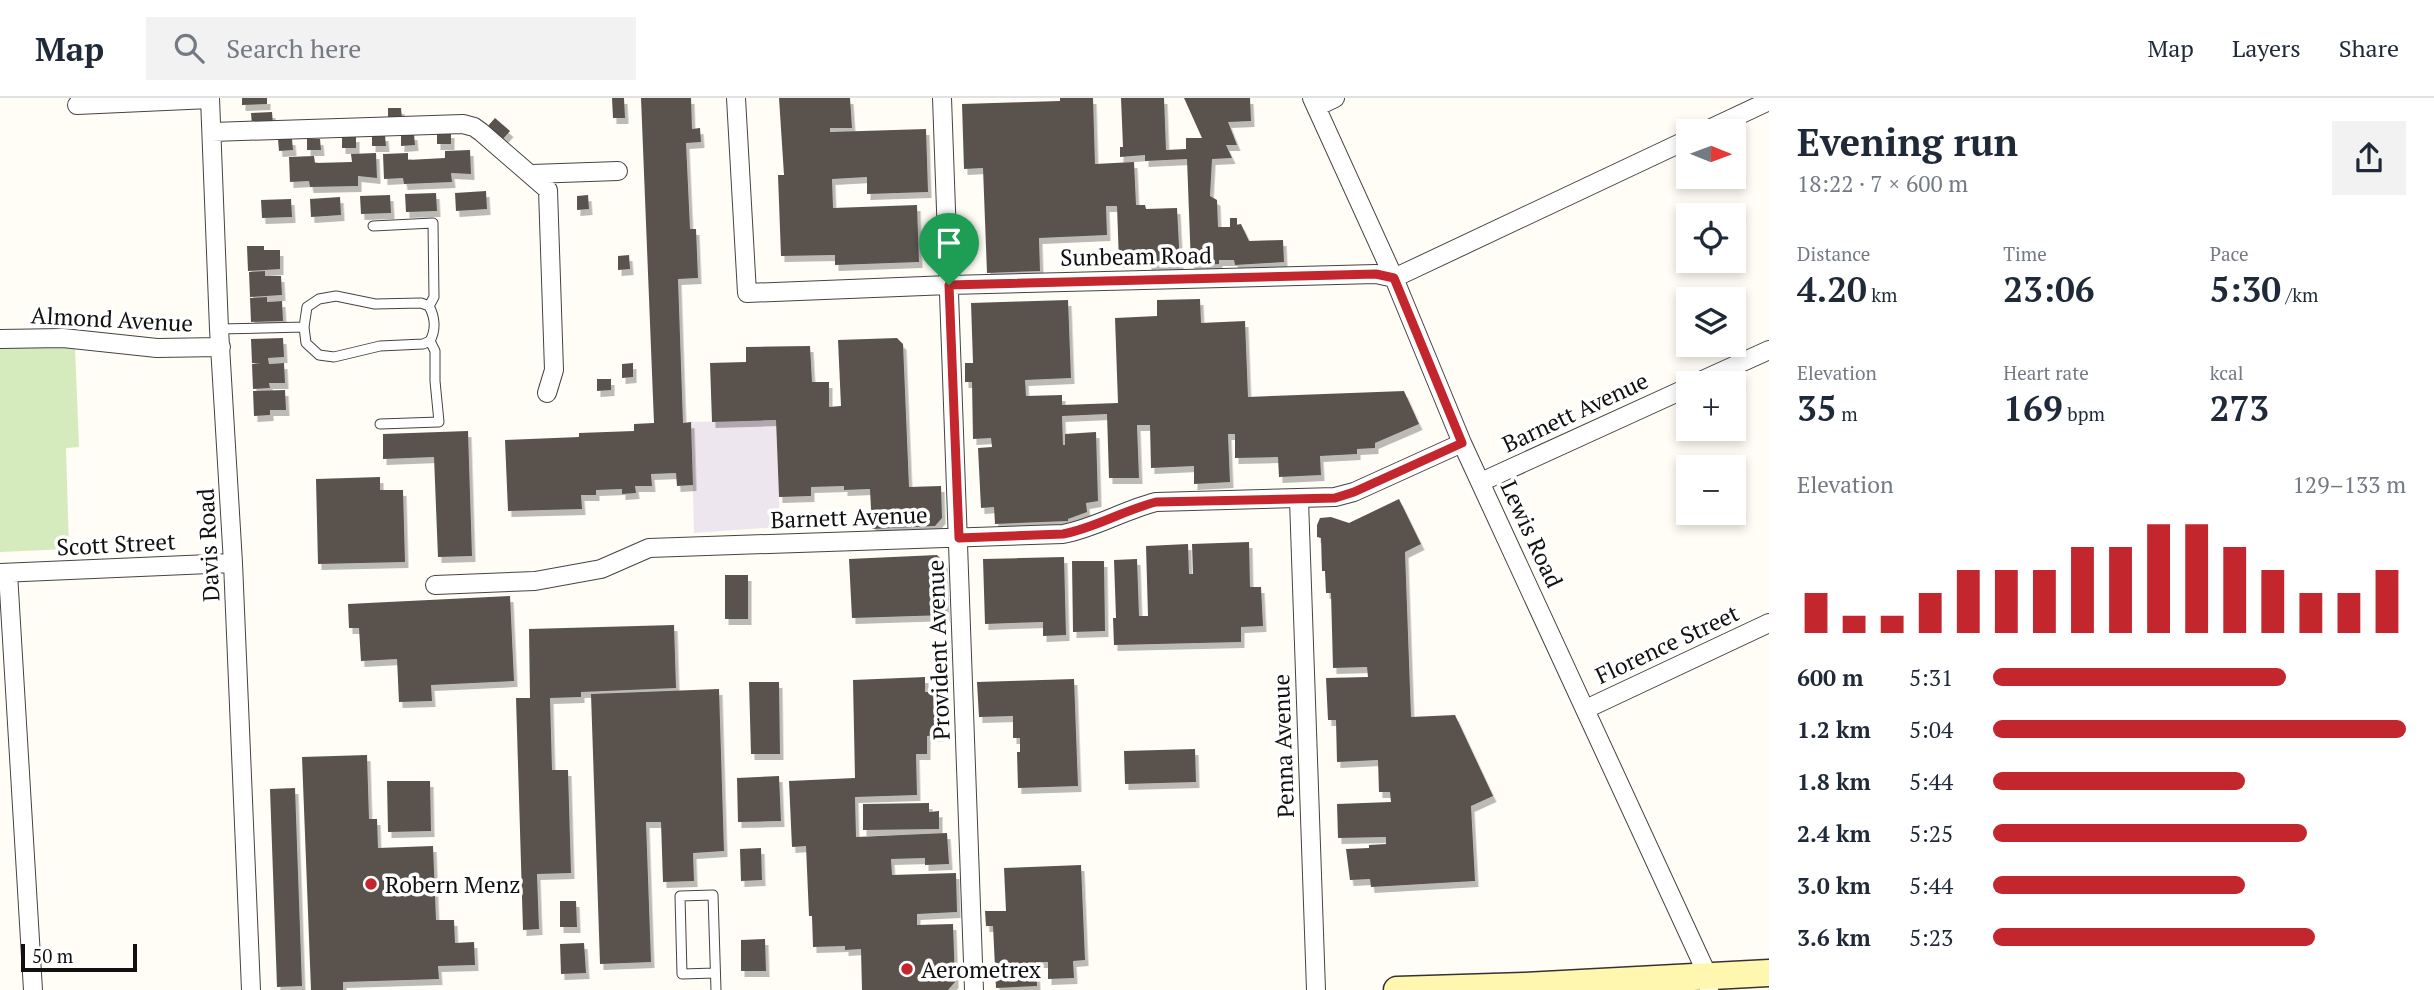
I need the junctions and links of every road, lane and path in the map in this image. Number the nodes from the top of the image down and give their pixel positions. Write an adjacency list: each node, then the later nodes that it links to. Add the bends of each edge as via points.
1 (736, 98): 15 (street, Sunbeam Road, via 747,293)
2 (942, 98): 15 (street, Provident Avenue)
3 (1335, 98): 6 (street)
4 (211, 99): 7 (street); 9 (street, Davis Road)
5 (1769, 101): 8 (street)
6 (1314, 102): 14 (street, Lewis Road)
7 (77, 105)
8 (1731, 119)
9 (212, 132): 12 (street, via 467,124); 18 (street, Davis Road)
10 (1676, 145): 14 (street)
11 (618, 171): 12 (street)
12 (532, 174): 23 (street, via 547,187 550,199 554,370)
13 (373, 226): 16 (lane, via 433,223 434,297)
14 (1394, 278): 15 (street, Sunbeam Road, via 1376,274); 26 (street, Lewis Road)
15 (949, 285): 29 (street, Provident Avenue)
16 (429, 306): 17 (lane, via 375,304 336,296 307,307); 20 (lane, via 434,334)
17 (304, 327): 18 (lane); 20 (lane, via 306,344 319,355 334,357)
18 (220, 338): 19 (street, Almond Avenue, via 157,348 63,338); 30 (street, Davis Road)
19 (0, 339)
20 (430, 341): 25 (lane, via 435,351 439,422)
21 (1769, 350): 22 (street)
22 (1723, 371)
23 (547, 393)
24 (1676, 393): 27 (street, Barnett Avenue)
25 (380, 424)
26 (1462, 443): 27 (street, Lewis Road); 28 (street, Barnett Avenue, via 1354,492)
27 (1481, 482): 34 (street, Lewis Road)
28 (1300, 500): 29 (street, Barnett Avenue, via 1156,502 1063,534); 42 (street, Penna Avenue)
29 (959, 538): 32 (street, Barnett Avenue, via 649,548 601,569 535,581); 41 (street, Provident Avenue)
30 (233, 563): 31 (street, Scott Street); 39 (street, Davis Road)
31 (4, 573): 38 (street)
32 (435, 585)
33 (1769, 623): 34 (street, Florence Street)
34 (1586, 709): 37 (street, Lewis Road)
35 (715, 973): 35 (lane, via 713,895 680,896 682,974); 40 (lane)
36 (1769, 973): 37 (main road)
37 (1709, 983): 43 (main road)
38 (33, 990)
39 (251, 990)
40 (716, 990)
41 (974, 990)
42 (1316, 990)
43 (1397, 990)

